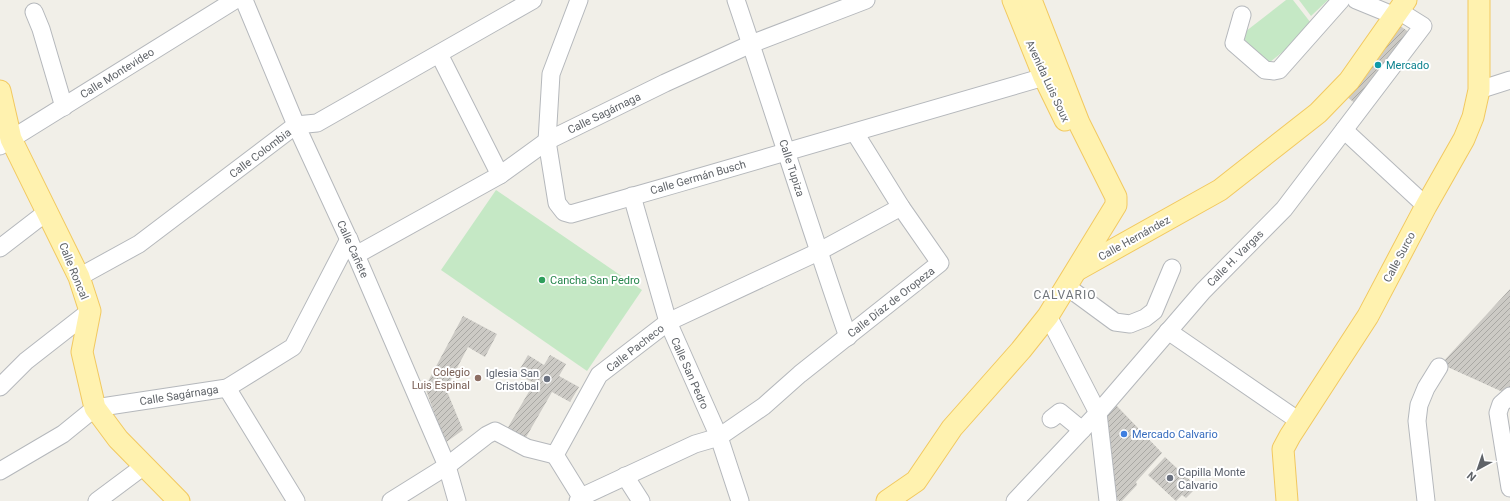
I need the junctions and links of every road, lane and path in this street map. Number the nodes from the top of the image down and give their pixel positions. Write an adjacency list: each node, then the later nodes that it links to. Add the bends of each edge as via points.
1 (235, 0): 21 (street, Calle Montevideo)
2 (244, 0): 22 (street, Calle Cañete)
3 (533, 0): 16 (street, Calle Colombia)
4 (579, 0): 25 (street, Calle Germán Busch, via 551,74)
5 (736, 0): 15 (street, Calle Tupiza)
6 (866, 0): 15 (street, Calle Sagárnaga)
7 (1012, 0): 17 (main road, Avenida Luis Soux)
8 (1031, 0): 29 (main road, Avenida Luis Soux, via 1079,123)
9 (1341, 0): 14 (street, via 1279,70 1274,71 1265,70 1234,43)
10 (1356, 0): 12 (street)
11 (1479, 0): 19 (main road, Calle Surco)
12 (1400, 9): 23 (street, Calle H. Vargas, via 1423,26); 40 (main road, Calle Hernández, via 1350,81 1318,113 1220,190)
13 (34, 12): 21 (street)
14 (1242, 15)
15 (751, 44): 25 (street, Calle Sagárnaga); 27 (street, Calle Tupiza)
16 (439, 54): 22 (street, Calle Colombia, via 317,123); 28 (street)
17 (1044, 77): 24 (street, Calle Germán Busch); 29 (main road, Avenida Luis Soux, via 1067,124)
18 (1510, 80): 19 (street)
19 (1479, 90): 31 (main road, Calle Surco, via 1473,117 1464,139)
20 (0, 91): 26 (main road, Calle Roncal)
21 (64, 107): 26 (street, Calle Montevideo)
22 (296, 125): 34 (street, Calle Cañete); 39 (street, Calle Colombia, via 139,244)
23 (1344, 130): 31 (street); 44 (street, Calle H. Vargas, via 1284,209 1203,291)
24 (855, 133): 27 (street, Calle Germán Busch); 32 (street, Calle Díaz de Oropeza)
25 (547, 141): 28 (street, Calle Sagárnaga); 30 (street, Calle Germán Busch, via 557,203 564,212 571,214)
26 (6, 143): 33 (main road, Calle Roncal)
27 (787, 151): 30 (street, Calle Germán Busch); 36 (street, Calle Tupiza)
28 (500, 174): 37 (street, Calle Sagárnaga)
29 (1106, 178): 40 (main road, Avenida Luis Soux, via 1116,197 1116,206)
30 (632, 196): 43 (street, Calle San Pedro)
31 (1426, 206): 53 (main road, Calle Surco, via 1368,316)
32 (901, 207): 36 (street, Calle Pacheco); 45 (street, Calle Díaz de Oropeza, via 940,263)
33 (48, 211): 35 (street); 39 (main road, Calle Roncal)
34 (349, 239): 37 (street, Calle Cañete); 48 (street, Calle Sagárnaga, via 293,347)
35 (0, 248)
36 (818, 252): 43 (street, Calle Pacheco); 45 (street, Calle Tupiza)
37 (356, 254): 58 (street, Calle Cañete)
38 (1172, 268): 40 (street, via 1154,311 1130,324 1115,322)
39 (79, 277): 41 (main road, Calle Roncal)
40 (1070, 279): 42 (main road)
41 (90, 311): 47 (street, via 26,361); 50 (main road, Calle Roncal, via 82,352)
42 (1048, 316): 51 (street); 70 (main road, via 952,428 916,481)
43 (668, 322): 55 (street, Calle San Pedro); 56 (street, Calle Pacheco, via 599,375)
44 (1168, 331): 51 (street, Calle H. Vargas); 53 (street)
45 (848, 337): 55 (street, Calle Díaz de Oropeza, via 764,406)
46 (1439, 367): 74 (street, via 1418,405)
47 (0, 387)
48 (227, 388): 50 (street, Calle Sagárnaga); 65 (street)
49 (1510, 396): 61 (street, via 1501,404 1498,413)
50 (95, 408): 57 (main road, Calle Roncal, via 118,439); 59 (street, via 63,434)
51 (1098, 413): 54 (street, Calle H. Vargas); 72 (street)
52 (1051, 419): 54 (street, via 1060,412)
53 (1299, 421): 73 (main road, Calle Surco, via 1284,449)
54 (1082, 430): 71 (street, Calle H. Vargas)
55 (719, 437): 60 (street, Calle Díaz de Oropeza, via 696,444); 69 (street, Calle San Pedro)
56 (554, 454): 58 (street, via 527,448 494,431); 62 (street)
57 (144, 466): 63 (street); 64 (main road, Calle Roncal)
58 (447, 466): 66 (street); 67 (street, Calle Cañete)
59 (0, 471)
60 (625, 476): 62 (street, Calle Díaz de Oropeza); 68 (street)
61 (1510, 488)
62 (581, 500)
63 (97, 501)
64 (179, 501)
65 (296, 501)
66 (391, 501)
67 (457, 501)
68 (641, 501)
69 (740, 501)
70 (887, 501)
71 (1015, 501)
72 (1108, 501)
73 (1287, 501)
74 (1426, 501)

